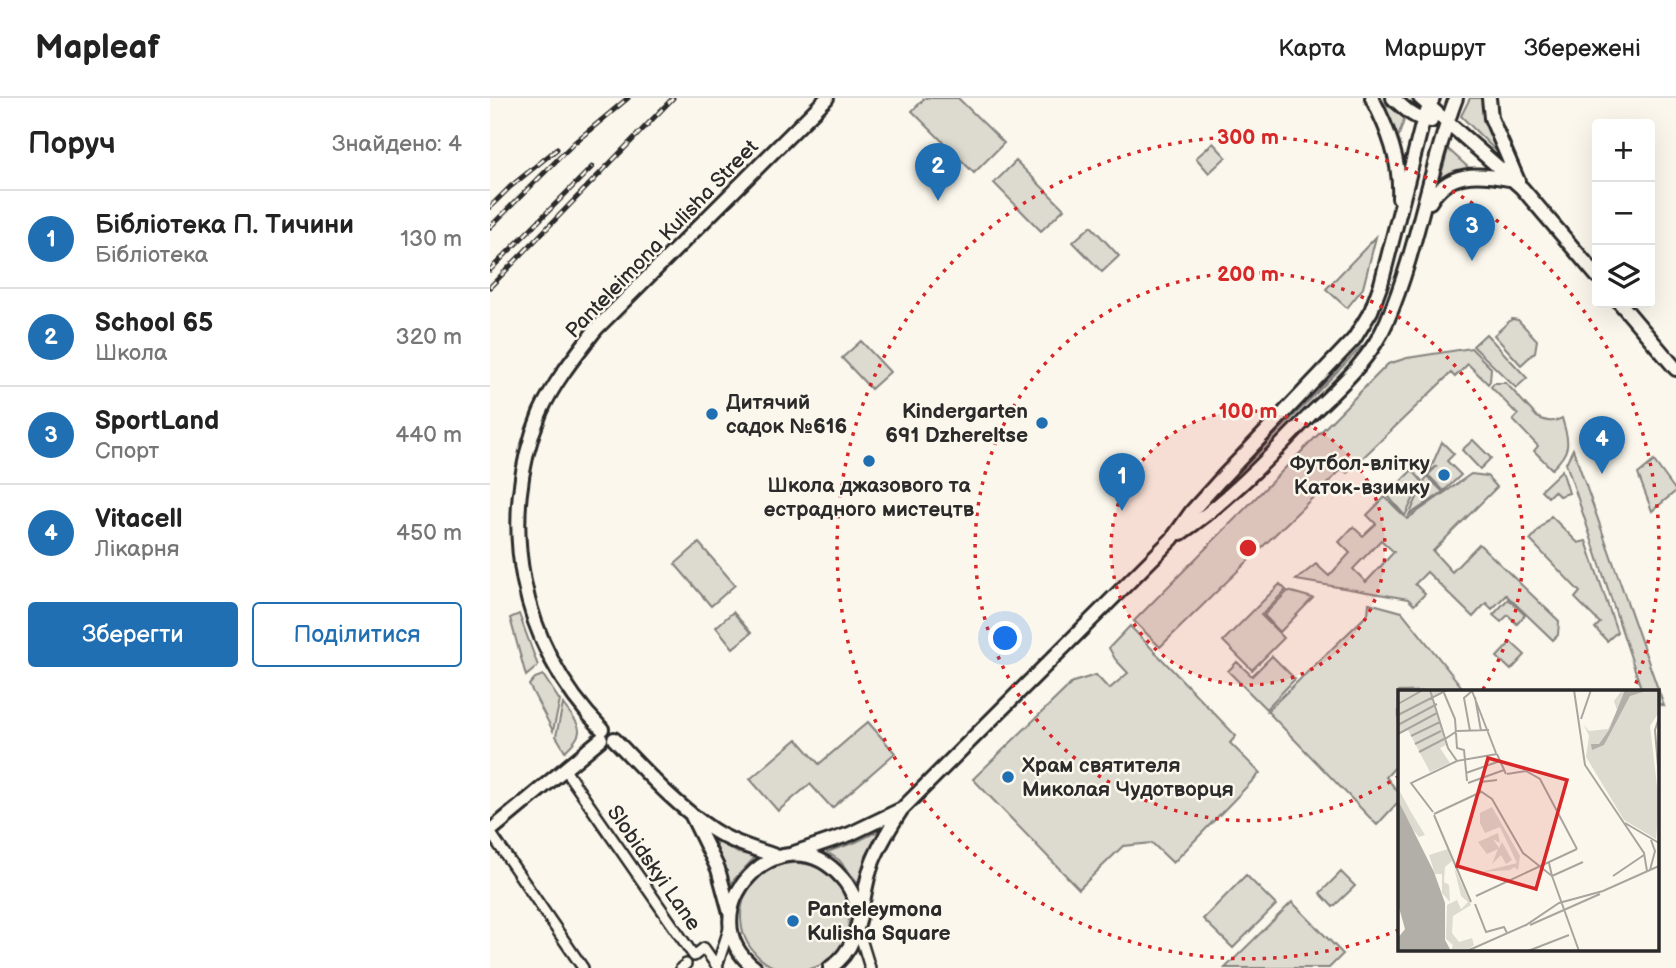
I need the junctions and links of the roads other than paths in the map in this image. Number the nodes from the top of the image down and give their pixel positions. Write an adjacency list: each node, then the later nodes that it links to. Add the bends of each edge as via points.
1 (828, 98): 16 (main road, Panteleimona Kulisha Street, via 596,329 567,366 540,414 519,506 521,568 537,628 555,668)
2 (1372, 98): 11 (main road, via 1397,162)
3 (1393, 98): 7 (main road)
4 (1455, 98): 8 (main road)
5 (1489, 98): 9 (main road, via 1491,118)
6 (1427, 101): 7 (main road); 8 (main road)
7 (1423, 121): 8 (main road); 11 (main road)
8 (1446, 122): 9 (main road); 10 (main road)
9 (1517, 183): 10 (main road, via 1487,175 1447,181); 12 (main road)
10 (1423, 215): 15 (main road, via 1396,300 1371,351 1234,492)
11 (1398, 222): 15 (main road, via 1371,312 1354,339 1220,480)
12 (1592, 270)
13 (1624, 308): 14 (main road)
14 (1676, 369)
15 (1172, 539): 18 (main road)
16 (605, 736): 17 (main road); 19 (main road, Panteleimona Kulisha Street)
17 (565, 770): 20 (main road); 26 (street, Slobidskyi Lane, via 694,956 704,948)
18 (901, 810): 21 (main road); 23 (main road, via 872,864)
19 (690, 813): 22 (main road, Panteleimona Kulisha Street, via 727,838); 24 (main road, Panteleimona Kulisha Street, via 718,869)
20 (490, 832): 27 (street)
21 (792, 854): 22 (main road); 23 (main road, via 827,864 843,878)
22 (778, 857): 24 (main road, via 756,868 740,887)
23 (861, 915): 25 (main road)
24 (731, 921): 26 (street); 28 (main road, via 741,954)
25 (858, 929): 29 (main road, via 848,950); 30 (street)
26 (717, 967)
27 (583, 968)
28 (755, 968)
29 (831, 968)
30 (870, 968)

